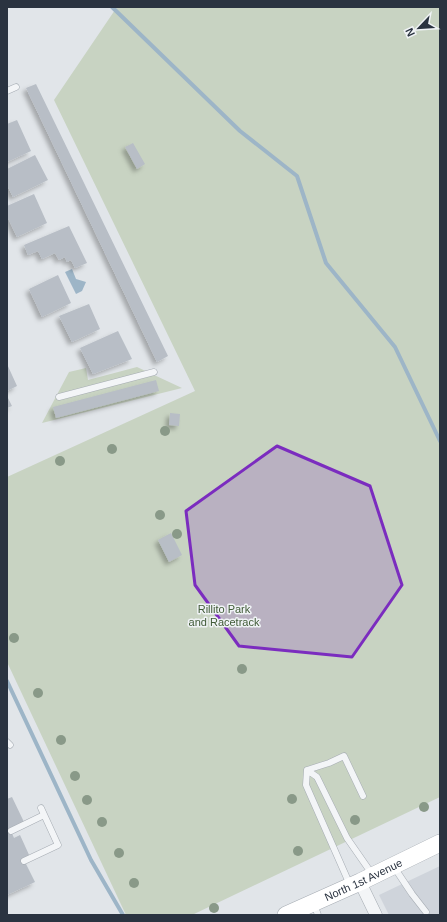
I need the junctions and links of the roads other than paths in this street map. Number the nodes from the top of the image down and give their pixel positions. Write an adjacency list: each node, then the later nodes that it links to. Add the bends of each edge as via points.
1 (16, 87): 2 (lane)
2 (7, 91)
3 (154, 372): 4 (lane)
4 (59, 397)
5 (307, 770): 6 (lane, via 344,756); 11 (lane, via 317,777 347,838); 11 (lane, via 306,784)
6 (363, 796)
7 (11, 831): 9 (lane, via 43,812 58,845)
8 (440, 843): 10 (main road, North 1st Avenue)
9 (24, 861)
10 (394, 865): 11 (main road, North 1st Avenue); 13 (lane)
11 (361, 881): 12 (main road, North 1st Avenue); 15 (street)
12 (316, 909): 14 (main road, North 1st Avenue)
13 (426, 912)
14 (286, 915)
15 (376, 915)

